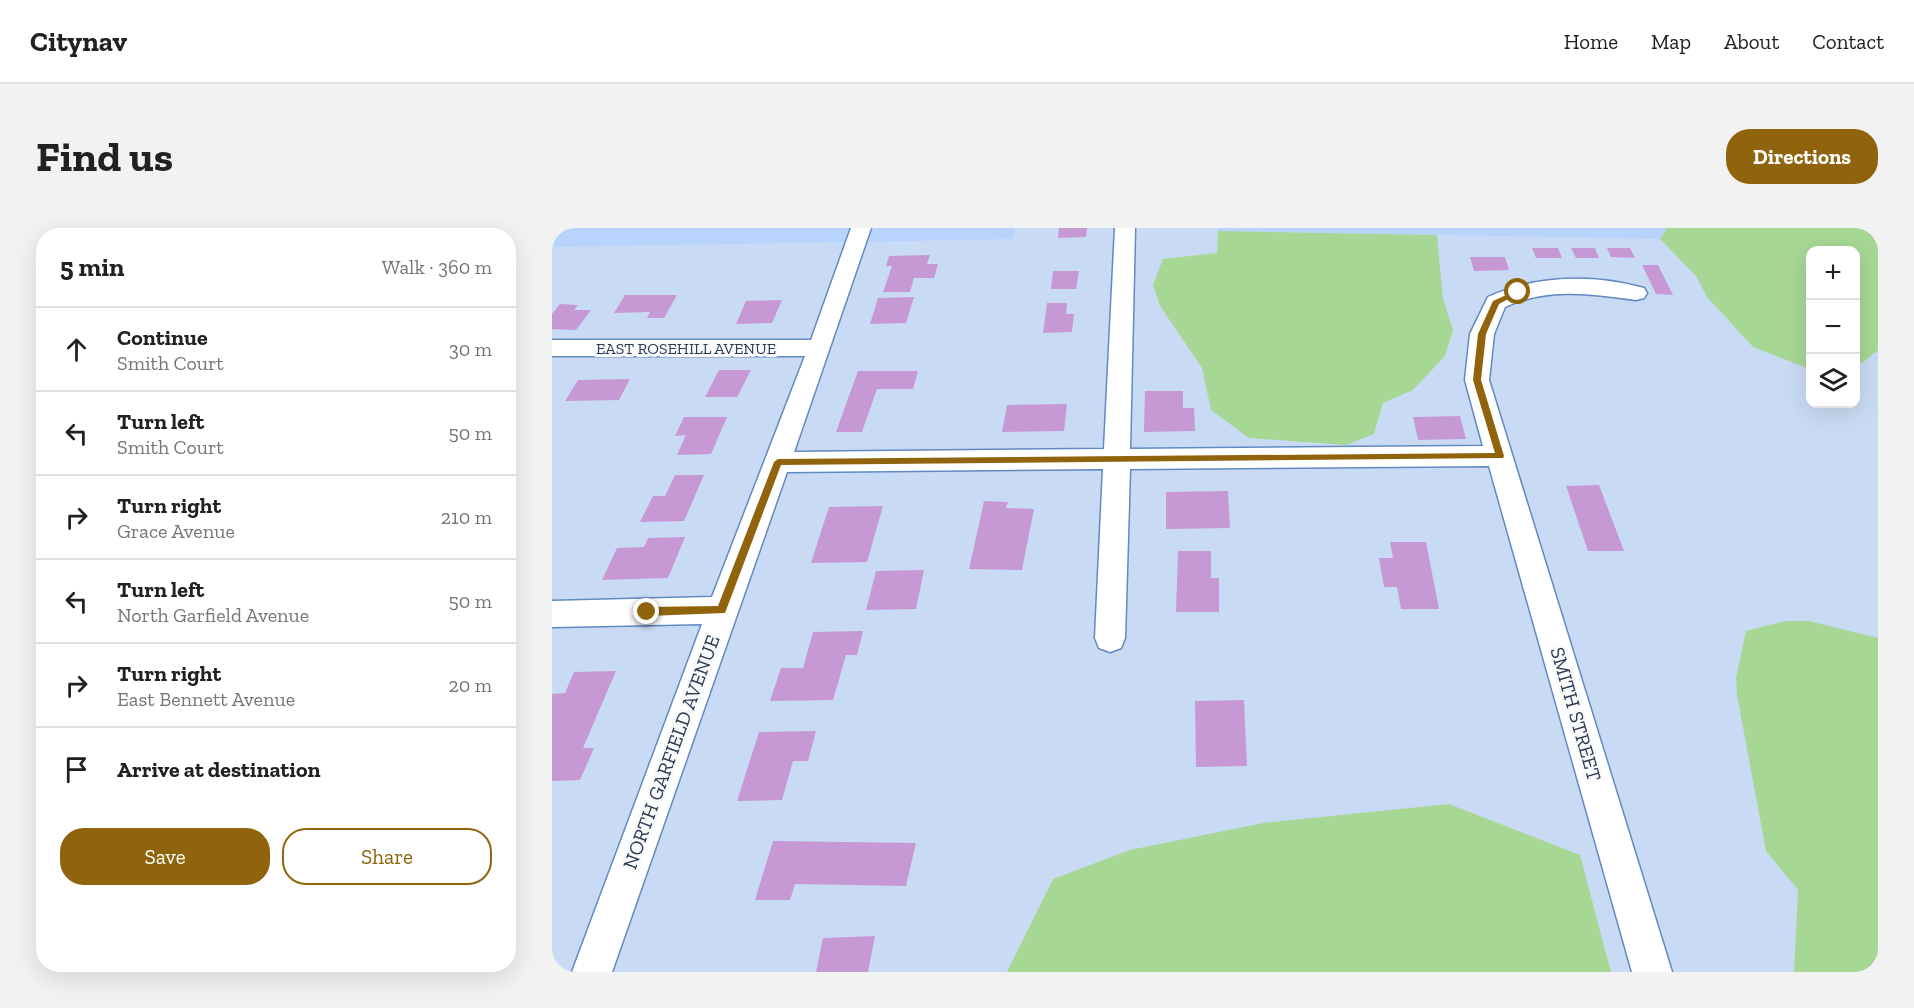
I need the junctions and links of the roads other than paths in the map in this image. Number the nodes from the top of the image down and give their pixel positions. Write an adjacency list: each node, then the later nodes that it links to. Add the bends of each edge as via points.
1 (861, 228): 5 (street, NORTH GARFIELD AVENUE)
2 (1125, 228): 7 (street)
3 (1636, 293): 6 (street, SMITH STREET, via 1579,285 1518,292 1496,302 1482,334 1477,380)
4 (552, 348): 5 (street, EAST ROSEHILL AVENUE)
5 (820, 348): 8 (street, NORTH GARFIELD AVENUE)
6 (1500, 456): 7 (street); 13 (street, SMITH STREET)
7 (1115, 460): 8 (street); 11 (street)
8 (778, 462): 9 (street, NORTH GARFIELD AVENUE)
9 (722, 610): 10 (street); 12 (street, NORTH GARFIELD AVENUE)
10 (552, 614)
11 (1110, 638)
12 (592, 972)
13 (1652, 972)

